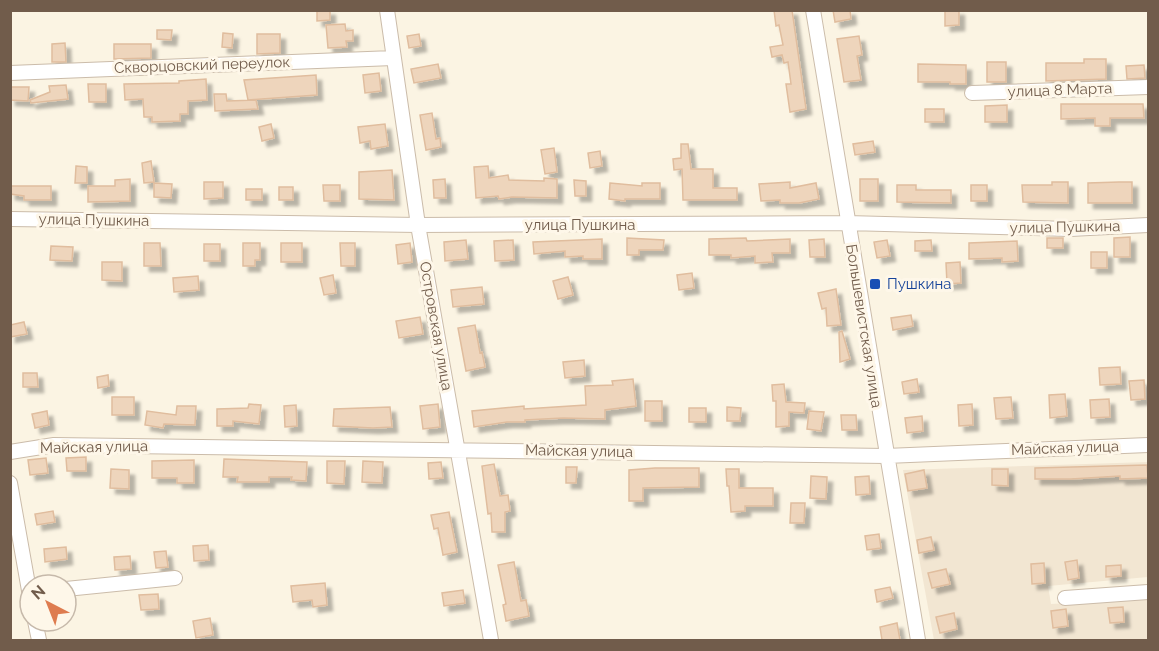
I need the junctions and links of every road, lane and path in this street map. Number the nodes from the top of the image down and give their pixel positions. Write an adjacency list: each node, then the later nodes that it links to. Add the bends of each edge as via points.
1 (387, 10): 3 (street, Островская улица)
2 (813, 10): 8 (street, Большевистская улица)
3 (393, 58): 4 (street, Скворцовский переулок); 9 (street, Островская улица)
4 (10, 73)
5 (1149, 87): 6 (street, улица 8 Марта)
6 (972, 93)
7 (10, 219): 9 (street, улица Пушкина)
8 (848, 223): 9 (street, улица Пушкина); 10 (street, улица Пушкина, via 1070,229); 14 (street, Большевистская улица)
9 (418, 225): 12 (street, Островская улица)
10 (1149, 225)
11 (1149, 445): 14 (street, Майская улица)
12 (459, 450): 13 (street, Майская улица, via 54,445); 14 (street, Майская улица); 21 (street, Островская улица)
13 (10, 452)
14 (886, 456): 22 (street, Большевистская улица)
15 (10, 483): 16 (street)
16 (26, 573)
17 (175, 578): 18 (street)
18 (78, 588)
19 (1149, 592): 20 (street)
20 (1065, 598)
21 (491, 640)
22 (918, 640)

